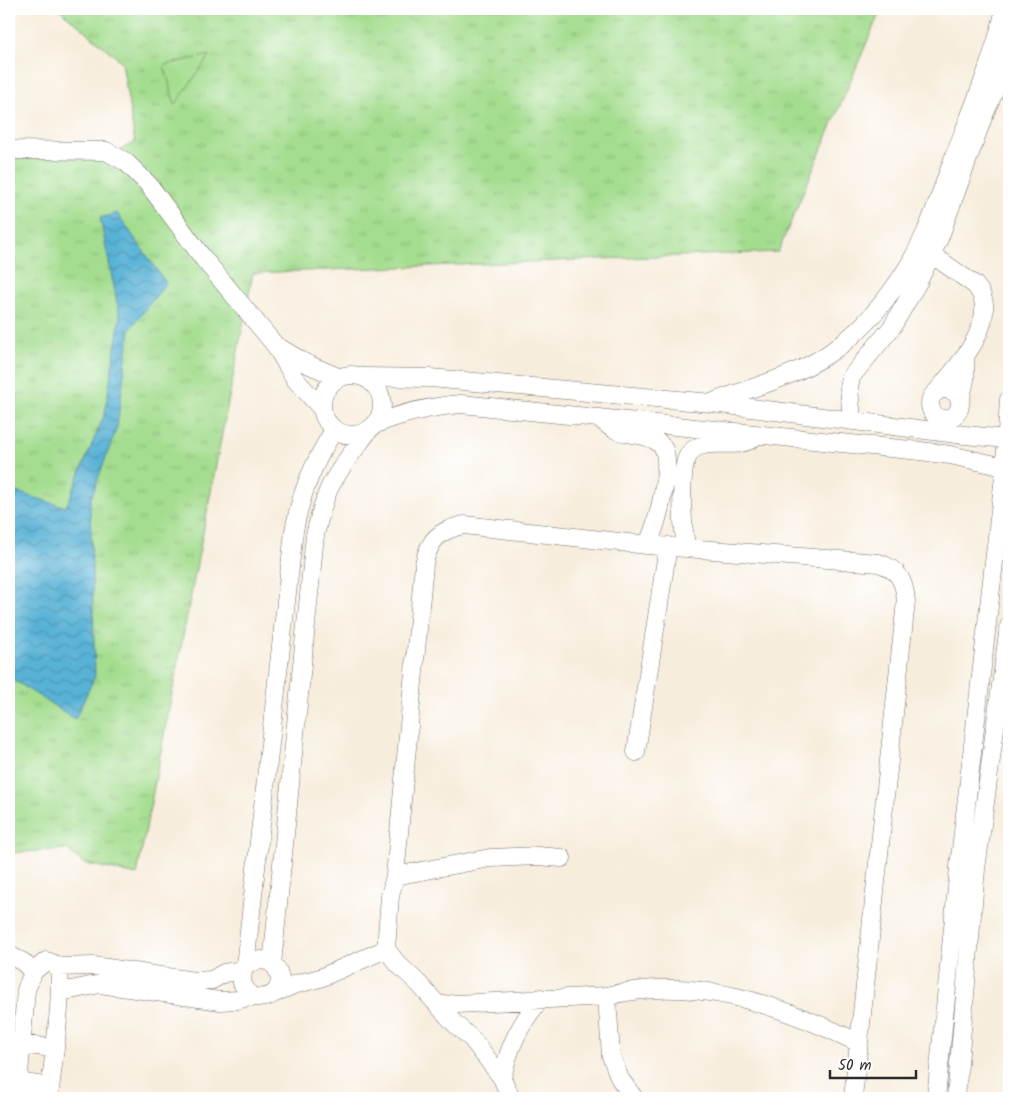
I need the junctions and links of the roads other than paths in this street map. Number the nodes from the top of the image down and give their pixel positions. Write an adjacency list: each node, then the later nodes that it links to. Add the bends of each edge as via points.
1 (1005, 9): 2 (street)
2 (1003, 52): 4 (street, via 996,88); 5 (street, via 925,234)
3 (9, 150): 6 (street, via 106,151 120,158 149,185 203,258)
4 (931, 254): 5 (street); 7 (street, via 975,285 983,298 983,315)
5 (915, 269): 13 (street, via 858,330 830,354 804,368); 16 (street, via 892,327 851,377)
6 (275, 345): 8 (street); 14 (street, via 294,379)
7 (965, 358): 10 (street); 12 (street)
8 (338, 377): 9 (street, via 352,374); 14 (street, via 328,385 322,396)
9 (364, 378): 13 (street, via 430,378); 17 (street, via 372,382 381,398 380,416)
10 (937, 391): 12 (street, via 951,390); 12 (street, via 930,402 939,417 956,414)
11 (1009, 399): 22 (street)
12 (960, 402)
13 (712, 403): 16 (street)
14 (321, 408): 18 (street, via 325,421)
15 (600, 418): 17 (street, via 461,404 403,413); 20 (street); 26 (street, via 620,433 648,438 660,444 666,455)
16 (852, 420): 19 (street)
17 (372, 427): 18 (street, via 352,436); 40 (street, via 329,489 315,535)
18 (334, 430): 42 (street, via 308,479 294,531)
19 (933, 431): 21 (street); 23 (street)
20 (758, 434): 23 (street); 27 (street, via 742,444 701,445 688,456)
21 (965, 435): 22 (street); 24 (street, via 956,444)
22 (1007, 439): 25 (street)
23 (935, 453): 24 (street)
24 (960, 457): 25 (street)
25 (1005, 468): 36 (street)
26 (665, 473): 27 (street, via 675,478); 28 (street)
27 (684, 473): 29 (street)
28 (659, 514): 29 (street, via 670,509); 30 (street)
29 (682, 515): 32 (street)
30 (647, 544): 31 (street); 37 (street, via 464,525 452,527 432,542 424,564)
31 (668, 546): 32 (street); 34 (street)
32 (687, 548): 50 (street, via 879,563 891,567 905,587)
33 (1009, 626): 36 (street)
34 (636, 752)
35 (562, 858): 37 (street, via 490,858)
36 (968, 868): 59 (street); 60 (street)
37 (395, 876): 38 (street, via 390,896)
38 (386, 949): 45 (street, via 320,978); 49 (street)
39 (9, 956): 43 (street, via 23,962)
40 (272, 964): 42 (street, via 258,961); 45 (street, via 280,978)
41 (58, 967): 42 (street, via 94,966 194,981 212,980); 43 (street, via 46,961); 44 (street)
42 (244, 968): 46 (street, via 242,983)
43 (33, 972): 51 (street)
44 (61, 992): 46 (street, via 100,984 220,1001); 52 (street)
45 (275, 992): 46 (street, via 265,998)
46 (250, 996)
47 (606, 996): 48 (street); 50 (street, via 648,988 724,993 796,1015); 57 (street, via 611,1056 620,1079)
48 (541, 998): 49 (street); 53 (street, via 515,1035)
49 (438, 1005): 53 (street, via 472,1039)
50 (859, 1043): 58 (street)
51 (15, 1044): 52 (street); 54 (street)
52 (54, 1048): 55 (street)
53 (502, 1078): 56 (street)
54 (15, 1087): 55 (street)
55 (50, 1092)
56 (511, 1098)
57 (634, 1098)
58 (853, 1098)
59 (936, 1098)
60 (956, 1098)

